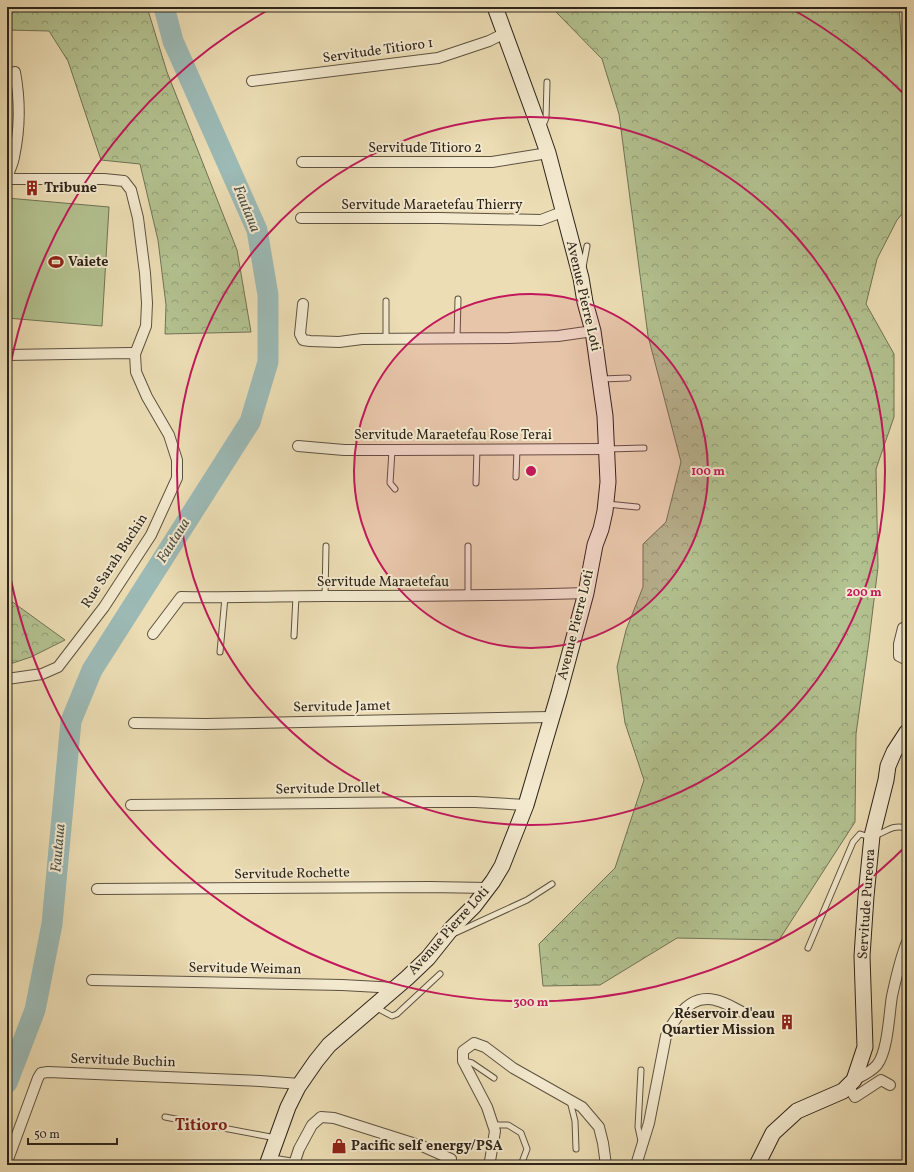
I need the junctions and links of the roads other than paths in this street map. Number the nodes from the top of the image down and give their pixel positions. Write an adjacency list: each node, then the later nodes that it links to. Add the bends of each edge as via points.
1 (495, 7): 2 (main road, Avenue Pierre Loti)
2 (505, 34): 4 (street, Servitude Titioro 1, via 438,58); 6 (main road, Avenue Pierre Loti)
3 (15, 72): 9 (street, via 18,89 18,128 14,157)
4 (252, 81)
5 (548, 82): 6 (lane, via 546,118)
6 (539, 127): 7 (main road, Avenue Pierre Loti)
7 (548, 153): 8 (street, Servitude Titioro 2, via 492,162); 10 (main road, Avenue Pierre Loti)
8 (302, 162)
9 (7, 178): 20 (street, Rue Sarah Buchin, via 104,179 124,181 131,190 138,218 147,303 146,326)
10 (562, 212): 11 (street, Servitude Maraetefau Thierry, via 541,220); 13 (main road, Avenue Pierre Loti)
11 (301, 218)
12 (586, 246): 13 (lane)
13 (581, 278): 17 (main road, Avenue Pierre Loti)
14 (458, 299): 19 (lane)
15 (386, 301): 18 (lane)
16 (303, 304): 18 (street, via 300,334 303,340 339,342)
17 (593, 331): 19 (street, via 558,336); 23 (main road, Avenue Pierre Loti)
18 (386, 339): 19 (street)
19 (457, 339)
20 (135, 354): 21 (street); 47 (street, Rue Sarah Buchin, via 136,372 141,386 169,435 177,460 177,478 152,535 104,607 58,667 42,674)
21 (7, 355)
22 (628, 378): 23 (lane)
23 (601, 380): 28 (main road, Avenue Pierre Loti)
24 (298, 446): 29 (street, Servitude Maraetefau Rose Terai, via 344,450)
25 (644, 448): 28 (lane)
26 (477, 449): 27 (street, Servitude Maraetefau Rose Terai); 29 (street, Servitude Maraetefau Rose Terai); 31 (lane)
27 (517, 449): 28 (street, Servitude Maraetefau Rose Terai); 30 (lane)
28 (607, 449): 33 (main road, Avenue Pierre Loti)
29 (392, 450): 32 (lane, via 390,482)
30 (516, 477)
31 (476, 483)
32 (395, 489)
33 (606, 504): 34 (lane); 37 (main road, Avenue Pierre Loti)
34 (637, 507)
35 (326, 546): 39 (lane)
36 (468, 546): 40 (lane)
37 (586, 593): 40 (street, Servitude Maraetefau); 48 (main road, Avenue Pierre Loti)
38 (296, 596): 39 (street, Servitude Maraetefau); 41 (street, Servitude Maraetefau); 44 (lane)
39 (325, 596): 40 (street, Servitude Maraetefau)
40 (468, 596)
41 (225, 597): 43 (street, Servitude Maraetefau, via 181,597); 45 (lane)
42 (903, 628): 46 (street, via 899,656)
43 (153, 634)
44 (294, 636)
45 (220, 652)
46 (907, 660)
47 (7, 679)
48 (551, 717): 49 (street, Servitude Jamet, via 206,724); 52 (main road, Avenue Pierre Loti)
49 (134, 723)
50 (907, 732): 54 (main road, Servitude Pureora, via 888,766)
51 (131, 805): 52 (street, Servitude Drollet, via 475,802)
52 (526, 805): 56 (main road, Avenue Pierre Loti, via 502,866)
53 (907, 828): 54 (lane, via 890,828)
54 (872, 836): 60 (lane, via 860,834 853,842); 69 (main road, Servitude Pureora, via 862,956 865,1047)
55 (552, 884): 58 (lane, via 527,900)
56 (488, 888): 57 (street, Servitude Rochette); 58 (main road, Avenue Pierre Loti)
57 (97, 889)
58 (444, 938): 63 (main road, Avenue Pierre Loti, via 428,958)
59 (907, 942): 69 (street, via 892,996 884,1051 877,1064 867,1074)
60 (808, 948)
61 (440, 974): 64 (lane, via 397,1014 392,1016)
62 (92, 980): 63 (street, Servitude Weiman)
63 (396, 988): 64 (main road, Avenue Pierre Loti)
64 (374, 1007): 70 (main road, Avenue Pierre Loti, via 329,1045)
65 (744, 1013): 76 (street, via 714,999 708,999 690,1004 678,1015 666,1036 649,1123)
66 (463, 1060): 68 (lane, via 472,1062); 72 (street, via 463,1051 474,1043 486,1047 513,1068); 74 (street, via 487,1107)
67 (641, 1070): 76 (lane, via 638,1127)
68 (494, 1078)
69 (851, 1083): 71 (street, via 855,1097 882,1080); 86 (main road, via 843,1091 797,1111 774,1133)
70 (300, 1084): 75 (main road, Avenue Pierre Loti, via 288,1107); 78 (street, Servitude Buchin, via 41,1073)
71 (890, 1085)
72 (569, 1099): 77 (lane, via 575,1121); 84 (street, via 582,1108 599,1127)
73 (165, 1117): 75 (lane)
74 (493, 1125): 82 (street, via 495,1131); 83 (lane, via 508,1125 521,1133 527,1149)
75 (277, 1139): 79 (main road, Avenue Pierre Loti)
76 (641, 1146): 85 (street)
77 (576, 1149)
78 (7, 1162)
79 (268, 1162): 80 (street)
80 (294, 1164): 81 (street, via 312,1125 321,1117 334,1118 422,1146 451,1159)
81 (450, 1165)
82 (488, 1165)
83 (521, 1165)
84 (606, 1165)
85 (636, 1165)
86 (757, 1165)

